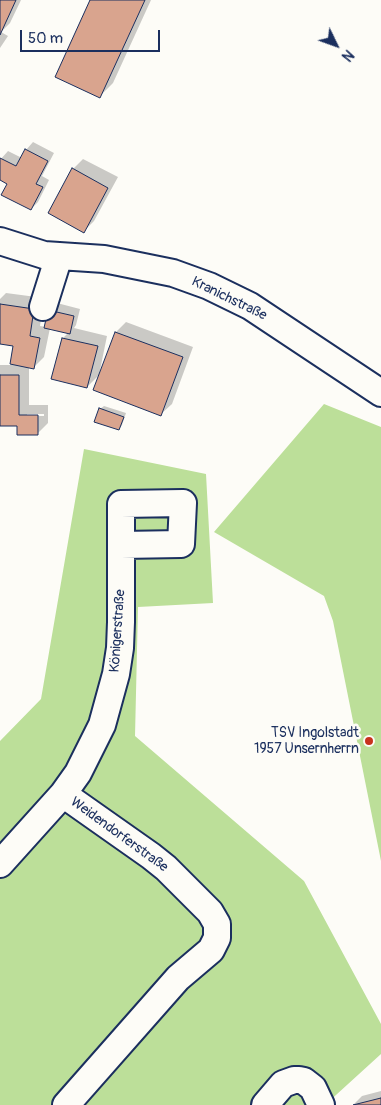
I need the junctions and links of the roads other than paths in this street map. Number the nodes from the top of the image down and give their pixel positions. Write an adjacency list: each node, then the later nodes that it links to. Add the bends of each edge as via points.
1 (0, 241): 2 (street, Kranichstraße, via 44,255)
2 (59, 256): 3 (street); 4 (street, Kranichstraße, via 104,259 173,273 208,286 250,306)
3 (43, 307)
4 (381, 393)
5 (121, 545): 6 (street, Königerstraße, via 122,622 110,700 98,733)
6 (63, 794): 7 (street, Weidendorferstraße); 8 (street, Weidendorferstraße, via 166,868 210,912 218,931 211,950 178,978)
7 (0, 864)
8 (66, 1105)
9 (265, 1105): 10 (street, via 283,1084 294,1080 309,1084)
10 (321, 1105)

